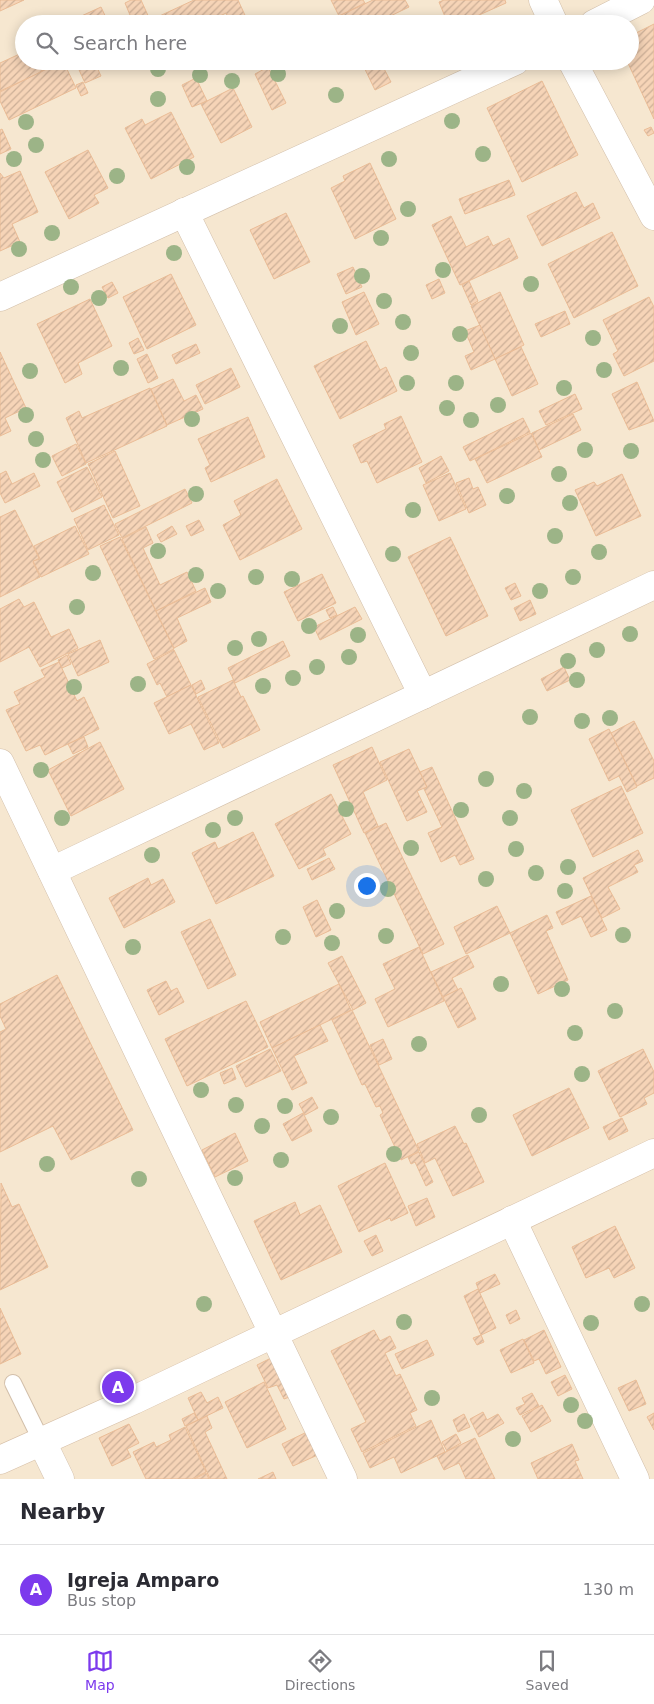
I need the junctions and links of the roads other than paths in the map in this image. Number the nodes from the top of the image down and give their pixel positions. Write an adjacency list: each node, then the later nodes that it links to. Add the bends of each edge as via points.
1 (543, 0): 3 (street)
2 (641, 0): 4 (street)
3 (550, 15)
4 (612, 15)
5 (495, 70): 7 (street)
6 (577, 70): 8 (street)
7 (184, 212): 9 (street); 11 (street)
8 (654, 216)
9 (0, 297)
10 (654, 585): 11 (street)
11 (422, 695): 13 (street)
12 (0, 763): 13 (street)
13 (52, 871): 16 (street)
14 (654, 1153): 15 (street)
15 (512, 1220): 16 (street); 22 (street)
16 (273, 1334): 18 (street); 21 (street)
17 (13, 1383): 18 (lane)
18 (41, 1440): 19 (street); 20 (street)
19 (0, 1460)
20 (60, 1479)
21 (343, 1479)
22 (635, 1479)

